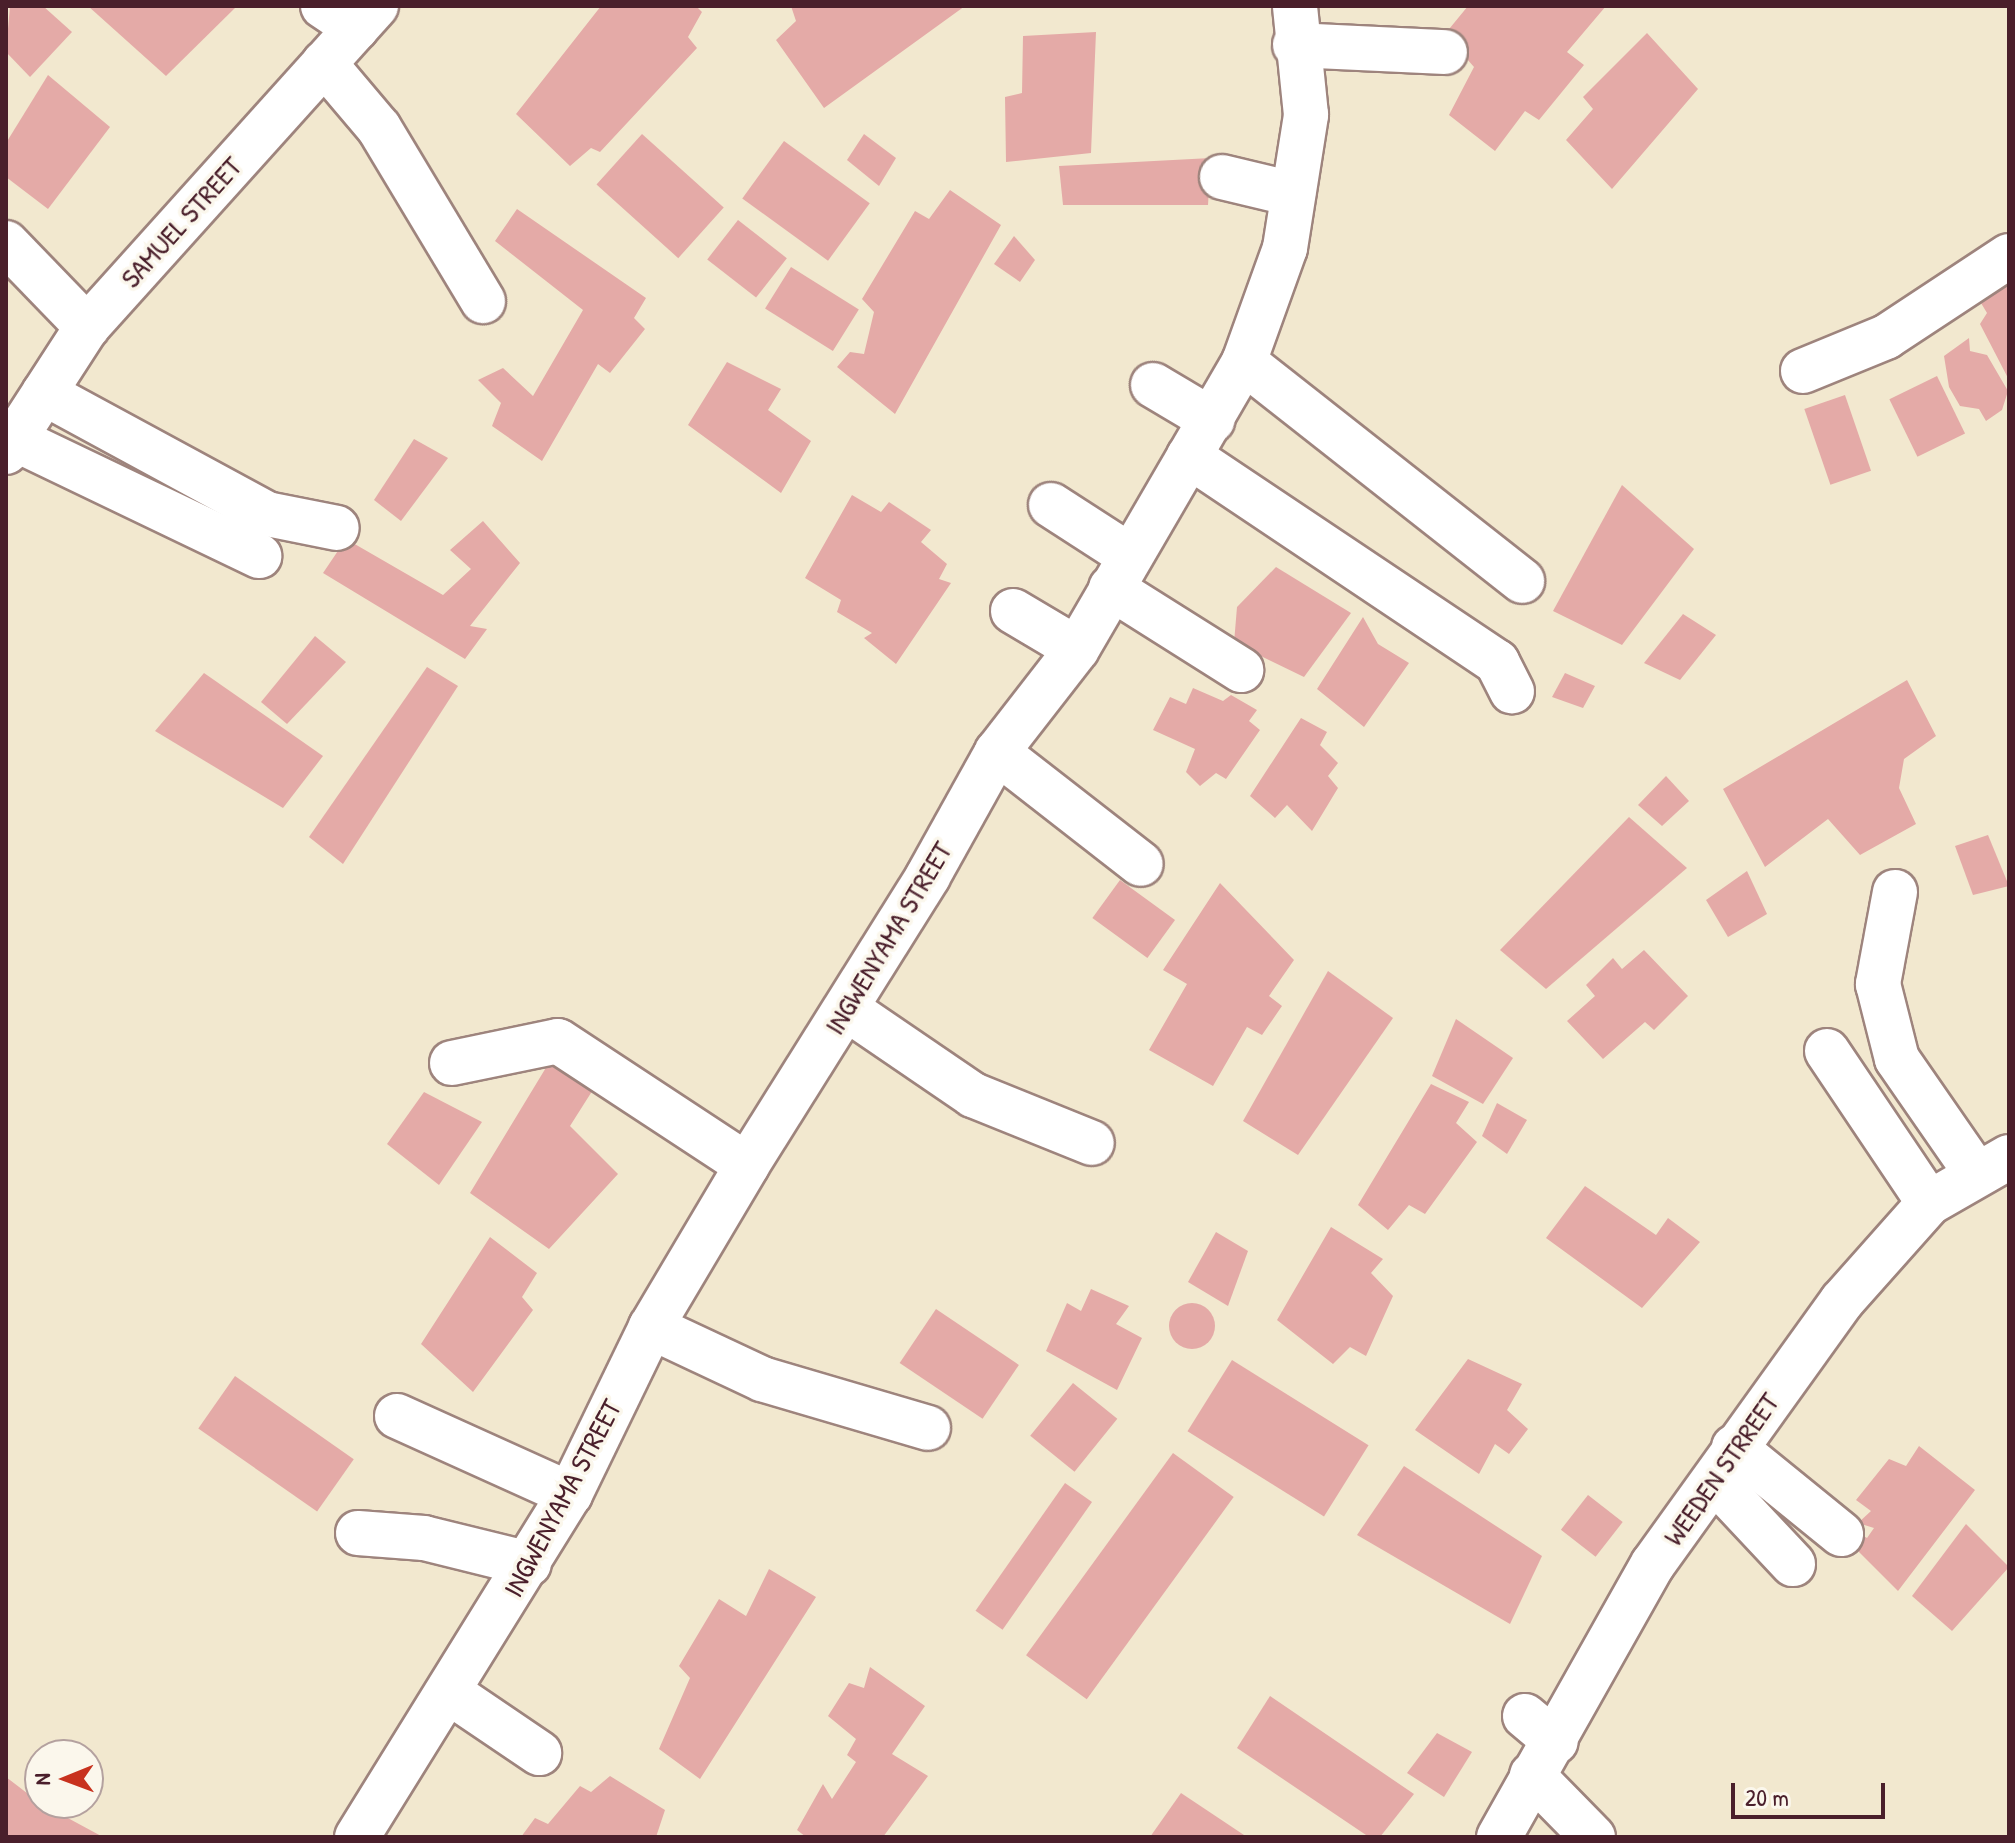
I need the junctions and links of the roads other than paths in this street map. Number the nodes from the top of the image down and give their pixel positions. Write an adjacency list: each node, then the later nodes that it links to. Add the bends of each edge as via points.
1 (352, 13): 4 (street, SAMUEL STREET)
2 (1295, 26): 3 (street); 6 (street, INGWENYAMA STREET, via 1306,115)
3 (1445, 52)
4 (324, 63): 9 (street, via 379,128); 10 (street, SAMUEL STREET)
5 (1222, 177): 6 (street)
6 (1293, 194): 11 (street, INGWENYAMA STREET, via 1264,319)
7 (6, 243): 10 (street)
8 (2009, 256): 12 (street, via 1886,337)
9 (483, 301)
10 (87, 327): 14 (street, SAMUEL STREET)
11 (1244, 362): 15 (street, INGWENYAMA STREET); 22 (street)
12 (1803, 371)
13 (1153, 385): 15 (street)
14 (44, 393): 16 (street, SAMUEL STREET); 19 (street, via 267,514)
15 (1212, 420): 17 (street, INGWENYAMA STREET)
16 (10, 446): 20 (street)
17 (1189, 456): 21 (street, INGWENYAMA STREET); 26 (street, via 1497,662)
18 (1051, 505): 21 (street)
19 (337, 528)
20 (259, 556)
21 (1119, 571): 24 (street, INGWENYAMA STREET); 25 (street)
22 (1522, 581)
23 (1013, 611): 24 (street)
24 (1077, 649): 27 (street, INGWENYAMA STREET)
25 (1241, 670)
26 (1512, 691)
27 (997, 752): 28 (street); 30 (street, INGWENYAMA STREET)
28 (1141, 864)
29 (1895, 892): 35 (street, via 1878,984 1897,1059)
30 (847, 1009): 33 (street, via 973,1095); 34 (street, INGWENYAMA STREET)
31 (1827, 1051): 36 (street)
32 (452, 1063): 34 (street, via 558,1041)
33 (1092, 1143)
34 (747, 1165): 37 (street, INGWENYAMA STREET)
35 (1992, 1165): 36 (street, WEEDEN STRREET)
36 (1929, 1203): 40 (street, WEEDEN STRREET, via 1842,1301)
37 (651, 1327): 39 (street, via 762,1379); 41 (street, INGWENYAMA STREET)
38 (397, 1416): 41 (street)
39 (928, 1428)
40 (1725, 1464): 43 (street); 45 (street); 47 (street, WEEDEN STRREET, via 1653,1564)
41 (570, 1494): 44 (street, INGWENYAMA STREET)
42 (358, 1533): 44 (street, via 424,1538)
43 (1841, 1534)
44 (529, 1564): 46 (street, INGWENYAMA STREET)
45 (1793, 1564)
46 (449, 1692): 48 (street); 49 (street, INGWENYAMA STREET)
47 (1538, 1744): 50 (street, WEEDEN STRREET); 51 (street)
48 (539, 1753)
49 (357, 1837)
50 (1499, 1837)
51 (1593, 1837)

